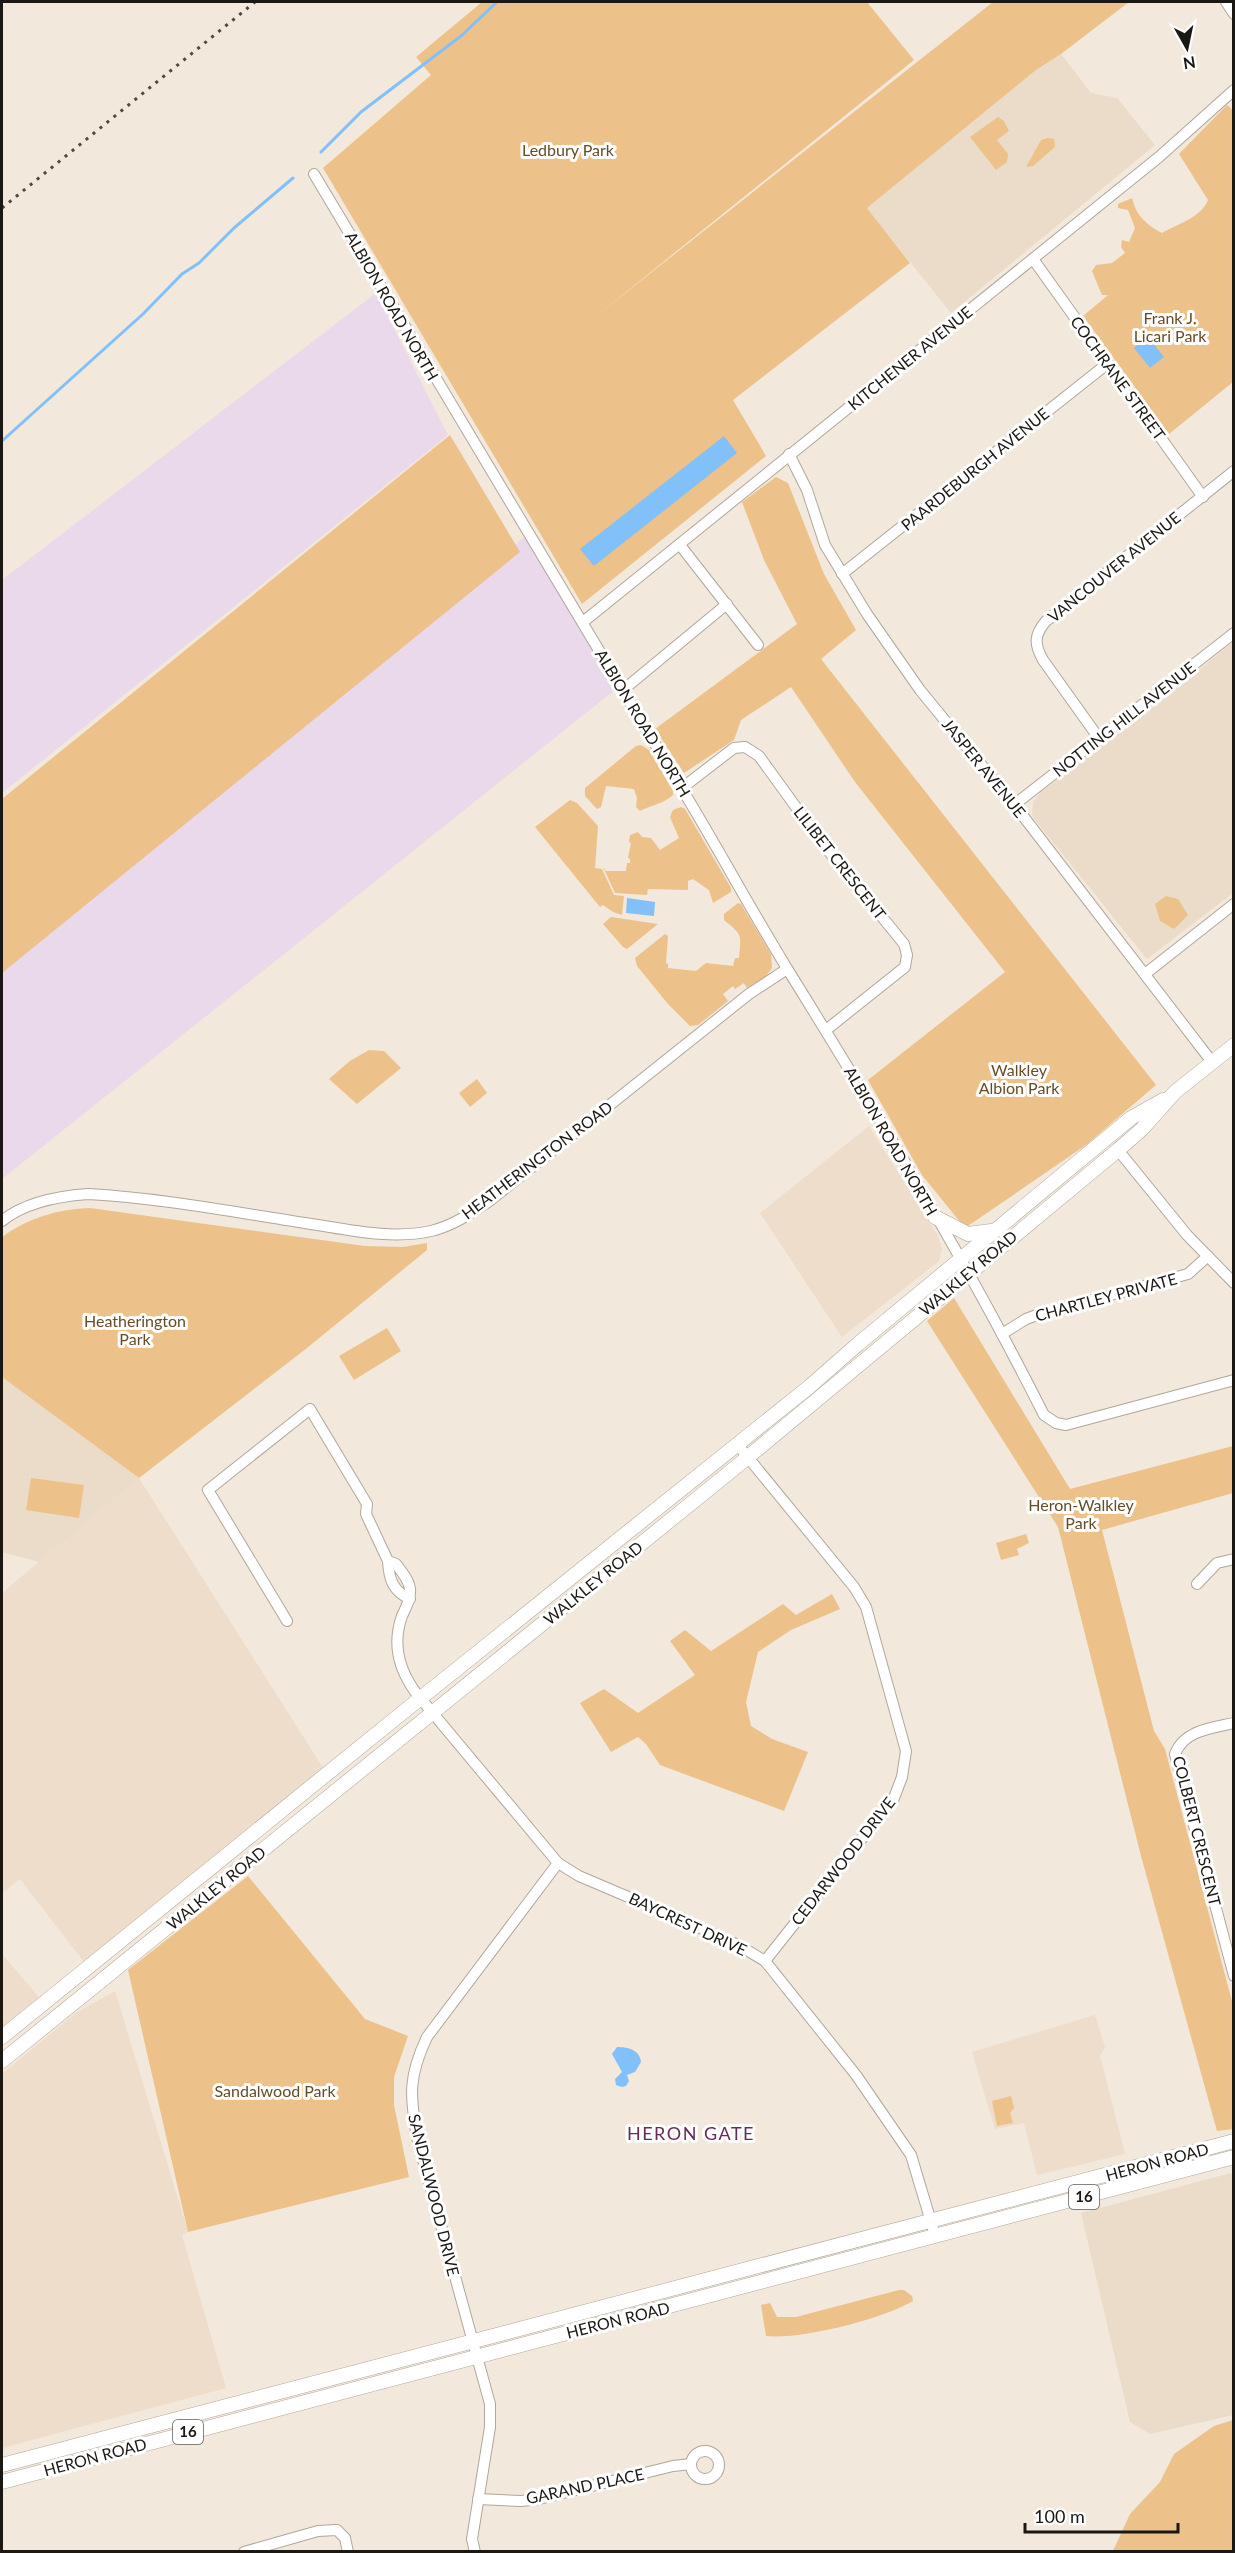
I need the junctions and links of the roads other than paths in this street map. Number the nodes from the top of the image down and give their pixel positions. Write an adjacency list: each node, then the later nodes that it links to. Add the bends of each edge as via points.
1 (1226, 2): 2 (street)
2 (1233, 14)
3 (1233, 90): 5 (street, KITCHENER AVENUE, via 1159,157)
4 (314, 174): 13 (street, ALBION ROAD NORTH)
5 (1033, 259): 6 (street, COCHRANE STREET); 7 (street, KITCHENER AVENUE)
6 (1107, 364): 9 (street, COCHRANE STREET); 11 (street, PAARDEBURGH AVENUE)
7 (789, 454): 10 (street, KITCHENER AVENUE); 11 (street, JASPER AVENUE, via 807,490 825,545)
8 (1233, 471): 9 (street, VANCOUVER AVENUE)
9 (1203, 497): 17 (street, VANCOUVER AVENUE, via 1046,621 1035,638 1043,660)
10 (680, 545): 12 (street); 13 (street, KITCHENER AVENUE)
11 (842, 574): 19 (street, JASPER AVENUE, via 920,690)
12 (727, 604): 15 (street); 16 (street)
13 (583, 622): 16 (street, ALBION ROAD NORTH)
14 (1233, 633): 17 (street, NOTTING HILL AVENUE)
15 (758, 645)
16 (623, 690): 18 (street, ALBION ROAD NORTH)
17 (1098, 737): 19 (street, NOTTING HILL AVENUE)
18 (682, 788): 21 (street, ALBION ROAD NORTH); 23 (street, LILIBET CRESCENT, via 734,748 745,747 759,756 822,843 904,944 905,967)
19 (1014, 805): 22 (street, JASPER AVENUE)
20 (1233, 904): 22 (street)
21 (787, 969): 23 (street, ALBION ROAD NORTH); 29 (street, HEATHERINGTON ROAD, via 749,994 488,1202 433,1230 378,1234 88,1194 27,1207)
22 (1145, 974): 25 (street, JASPER AVENUE)
23 (826, 1030): 28 (street, ALBION ROAD NORTH)
24 (1233, 1045): 25 (main road, WALKLEY ROAD)
25 (1212, 1062): 26 (main road, WALKLEY ROAD)
26 (1175, 1092): 27 (main road, WALKLEY ROAD); 30 (main road, WALKLEY ROAD, via 1131,1118)
27 (1118, 1149): 31 (street); 33 (main road, WALKLEY ROAD)
28 (935, 1217): 30 (main road, via 968,1234); 32 (street, ALBION ROAD NORTH)
29 (2, 1221)
30 (994, 1231): 32 (main road, WALKLEY ROAD)
31 (1208, 1256): 34 (street); 35 (street, CHARTLEY PRIVATE, via 1188,1274 1036,1315)
32 (960, 1259): 33 (street, ALBION ROAD NORTH); 37 (main road, WALKLEY ROAD)
33 (968, 1273): 35 (street, ALBION ROAD NORTH); 38 (main road, WALKLEY ROAD)
34 (1233, 1283)
35 (1002, 1334): 36 (street, ALBION ROAD NORTH, via 1044,1415 1066,1425)
36 (1233, 1380)
37 (737, 1444): 38 (street, CEDARWOOD DRIVE); 42 (main road, WALKLEY ROAD)
38 (748, 1457): 43 (main road, WALKLEY ROAD); 46 (street, CEDARWOOD DRIVE, via 866,1607 906,1751 894,1798)
39 (1233, 1559): 40 (street, via 1217,1563)
40 (1197, 1584)
41 (287, 1621): 42 (street, BAYCREST DRIVE, via 208,1490 310,1409 367,1504 366,1514 388,1562 396,1564 410,1587 397,1646 401,1670)
42 (420, 1698): 43 (street, BAYCREST DRIVE); 48 (main road, WALKLEY ROAD)
43 (433, 1713): 45 (street, BAYCREST DRIVE); 49 (main road, WALKLEY ROAD)
44 (1233, 1723): 47 (street, COLBERT CRESCENT, via 1193,1733 1175,1754)
45 (558, 1863): 46 (street, BAYCREST DRIVE); 56 (street, SANDALWOOD DRIVE, via 427,2037 411,2081 417,2138)
46 (765, 1961): 52 (street, BAYCREST DRIVE, via 856,2075 911,2155)
47 (1233, 1976)
48 (2, 2037)
49 (2, 2061)
50 (1233, 2141): 52 (main road, HERON ROAD / 16)
51 (1233, 2157): 53 (main road, HERON ROAD / 16)
52 (931, 2221): 53 (street, BAYCREST DRIVE); 54 (main road, HERON ROAD / 16)
53 (935, 2235): 55 (main road, HERON ROAD / 16)
54 (671, 2288): 55 (main road); 56 (main road, HERON ROAD / 16)
55 (675, 2305): 57 (main road, HERON ROAD / 16)
56 (472, 2341): 57 (street, SANDALWOOD DRIVE); 59 (main road, HERON ROAD / 16)
57 (477, 2355): 60 (main road, HERON ROAD / 16); 61 (street, SANDALWOOD DRIVE, via 490,2404)
58 (691, 2464): 61 (street, GARAND PLACE, via 539,2499)
59 (2, 2465)
60 (2, 2482)
61 (478, 2499): 64 (street, SANDALWOOD DRIVE, via 472,2539)
62 (244, 2552): 63 (street, via 318,2531 337,2530 345,2538)
63 (348, 2552)
64 (475, 2552)

